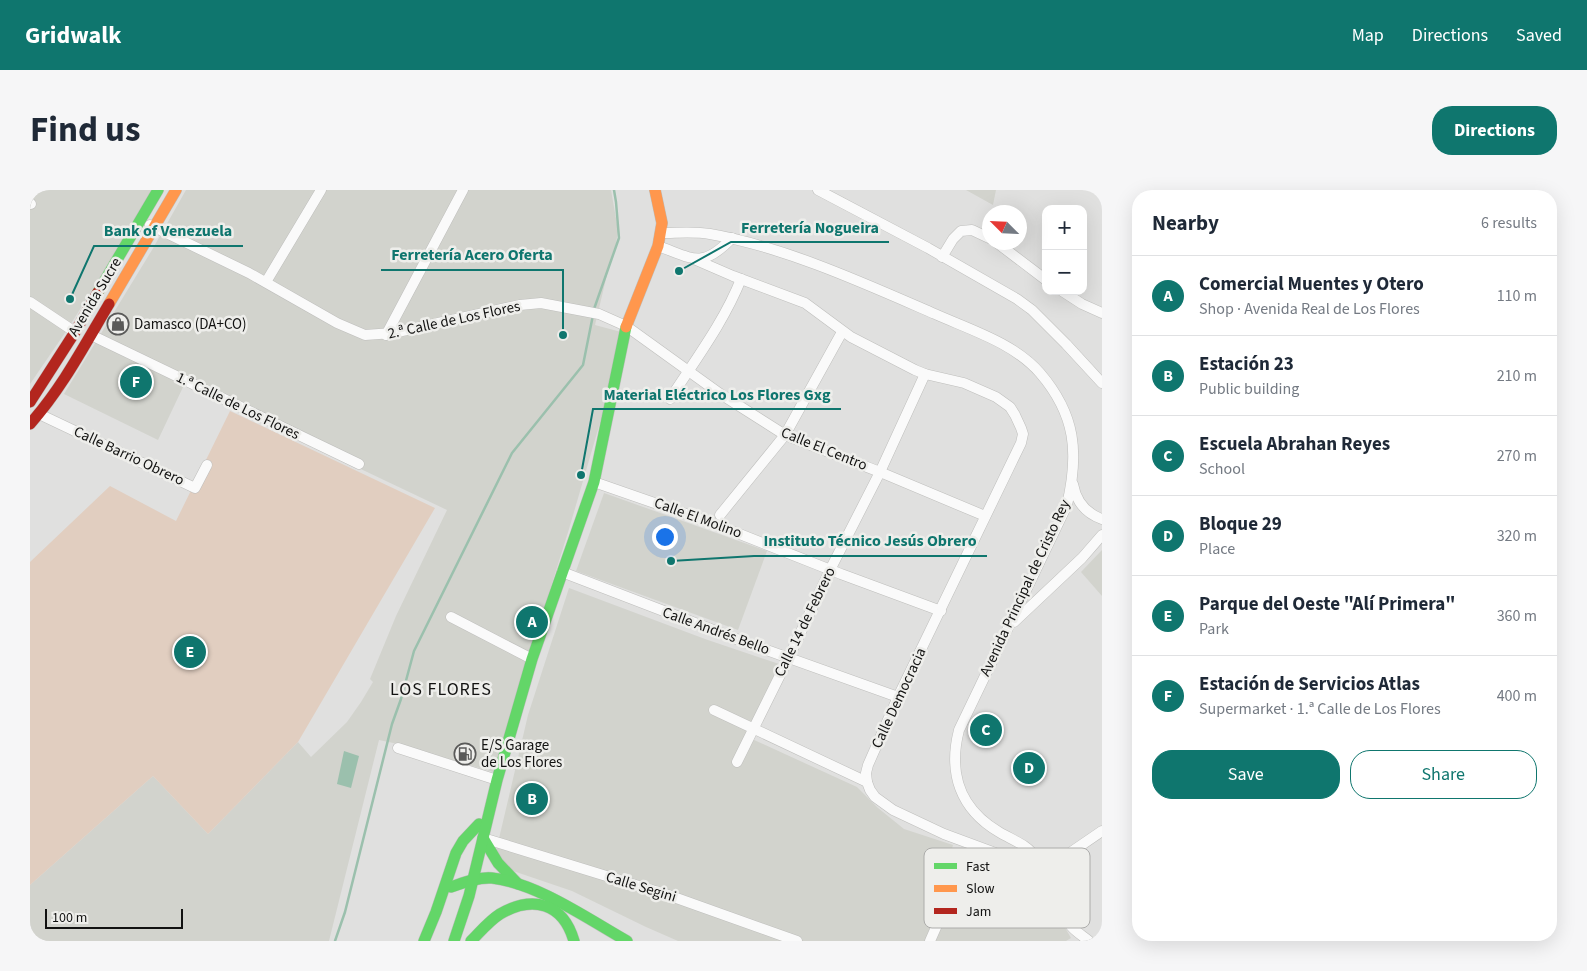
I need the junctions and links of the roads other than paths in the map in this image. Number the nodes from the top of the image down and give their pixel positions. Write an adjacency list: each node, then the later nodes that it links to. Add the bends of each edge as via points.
1 (158, 190): 7 (main road, Avenida Sucre)
2 (176, 190): 8 (main road, Avenida Sucre)
3 (321, 190): 18 (street)
4 (462, 190): 25 (street)
5 (655, 190): 9 (main road)
6 (818, 190): 14 (street)
7 (140, 220): 8 (street, 2.ª Calle de Los Flores); 23 (main road, Avenida Sucre)
8 (154, 228): 18 (street, 2.ª Calle de Los Flores); 26 (main road, Avenida Sucre)
9 (661, 233): 11 (street, Avenida Principal de Cristo Rey, via 709,233); 12 (main road)
10 (982, 234): 14 (street, via 972,230 961,231)
11 (732, 238): 15 (street, via 720,250); 38 (street, Avenida Principal de Cristo Rey, via 878,289 1006,346 1038,371 1059,400 1072,434)
12 (658, 246): 15 (street); 22 (main road)
13 (1007, 250): 16 (street)
14 (942, 257): 29 (street, via 1032,310)
15 (696, 260): 17 (street)
16 (1042, 277)
17 (740, 279): 24 (street, via 805,303); 27 (street, via 724,316)
18 (266, 282): 25 (street, 2.ª Calle de Los Flores, via 348,328 365,334)
19 (1068, 295): 21 (street)
20 (30, 302): 23 (street)
21 (1102, 313)
22 (626, 326): 25 (street, 2.ª Calle de Los Flores, via 599,314 541,303); 27 (street, Calle El Centro); 39 (main road)
23 (75, 332): 31 (main road, Avenida Sucre)
24 (842, 332): 28 (street); 34 (street)
25 (386, 335)
26 (91, 336): 32 (main road, Avenida Sucre); 35 (street, 1.ª Calle de Los Flores)
27 (688, 371): 30 (street); 34 (street, Calle El Centro)
28 (925, 374): 37 (street, Calle 14 de Febrero); 41 (street, Calle Democracia, via 964,384 996,397 1015,415 1023,434 1022,443)
29 (1102, 384)
30 (670, 399)
31 (30, 402)
32 (39, 414): 33 (main road, Avenida Sucre); 36 (street, Calle Barrio Obrero, via 195,488)
33 (30, 424)
34 (785, 435): 37 (street, Calle El Centro); 40 (street)
35 (359, 464)
36 (207, 465)
37 (880, 472): 41 (street, Calle El Centro); 44 (street, Calle 14 de Febrero)
38 (1072, 481): 42 (street, via 1074,494 1082,505); 48 (street, Avenida Principal de Cristo Rey, via 1067,505)
39 (594, 482): 44 (street, Calle El Molino, via 712,523); 45 (main road)
40 (720, 515)
41 (985, 516): 46 (street, Calle Democracia)
42 (1102, 519)
43 (1102, 535): 48 (street)
44 (830, 570): 46 (street, Calle El Molino); 49 (street, Calle 14 de Febrero)
45 (562, 572): 49 (street, Calle Andrés Bello); 50 (main road)
46 (941, 611): 51 (street, Calle Democracia)
47 (451, 617): 50 (street)
48 (1010, 626): 63 (street, Avenida Principal de Cristo Rey, via 959,730 954,755 957,781 974,812 990,826)
49 (789, 658): 51 (street, Calle Andrés Bello); 53 (street, Calle 14 de Febrero)
50 (532, 659): 56 (main road)
51 (898, 697): 57 (street, Calle Democracia, via 868,765)
52 (714, 710): 53 (street)
53 (753, 728): 55 (street, Calle 14 de Febrero); 57 (street)
54 (398, 748): 56 (street)
55 (737, 762)
56 (497, 780): 58 (main road)
57 (867, 782): 62 (street, via 875,797 893,810)
58 (493, 800): 59 (main road); 61 (main road)
59 (479, 824): 67 (main road); 70 (main road, via 456,853)
60 (1102, 831): 64 (street)
61 (483, 838): 65 (main road); 66 (main road, via 496,863); 76 (street, Calle Segini, via 668,895)
62 (982, 848)
63 (1027, 848)
64 (1077, 848)
65 (474, 879): 66 (main road, via 491,878); 67 (main road); 72 (main road)
66 (518, 884): 75 (main road, via 557,900)
67 (451, 887): 71 (main road)
68 (936, 928): 77 (street)
69 (1073, 928): 78 (street, Avenida Principal de Cristo Rey)
70 (424, 941)
71 (433, 941)
72 (454, 941)
73 (471, 941): 74 (main road, via 498,915 533,904 550,907 559,913)
74 (574, 941)
75 (627, 941)
76 (797, 941)
77 (930, 941)
78 (1089, 941)

